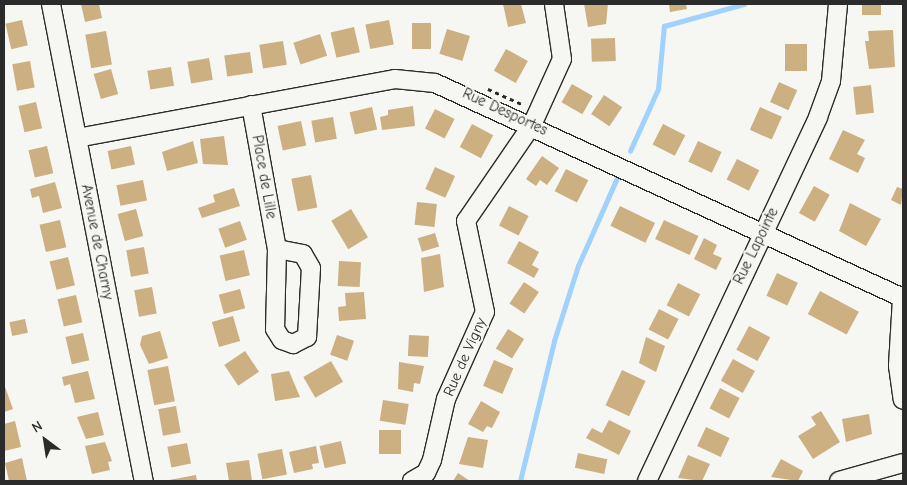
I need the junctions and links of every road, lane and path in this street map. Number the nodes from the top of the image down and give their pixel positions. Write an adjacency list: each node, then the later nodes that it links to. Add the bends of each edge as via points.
1 (51, 4): 6 (street, Avenue de Charny)
2 (554, 4): 5 (street, Rue de Vigny, via 562,59)
3 (838, 4): 7 (street, Rue Lapointe, via 831,81)
4 (250, 105): 5 (street, Rue Desportes, via 414,79 459,91); 6 (street, Rue Desportes); 8 (street, Place de Lille)
5 (532, 125): 7 (street, Rue Desportes); 13 (street, Rue de Vigny, via 466,220 485,312 446,399 432,460 426,472)
6 (77, 138): 12 (street, Avenue de Charny)
7 (761, 231): 9 (street, Rue Desportes); 14 (street, Rue Lapointe)
8 (277, 249): 8 (street, Place de Lille, via 275,329 282,340 293,344 307,338 311,268 303,254)
9 (902, 298): 10 (street, via 898,366)
10 (903, 400)
11 (903, 463): 15 (street)
12 (144, 481)
13 (412, 481)
14 (647, 481)
15 (839, 481)

